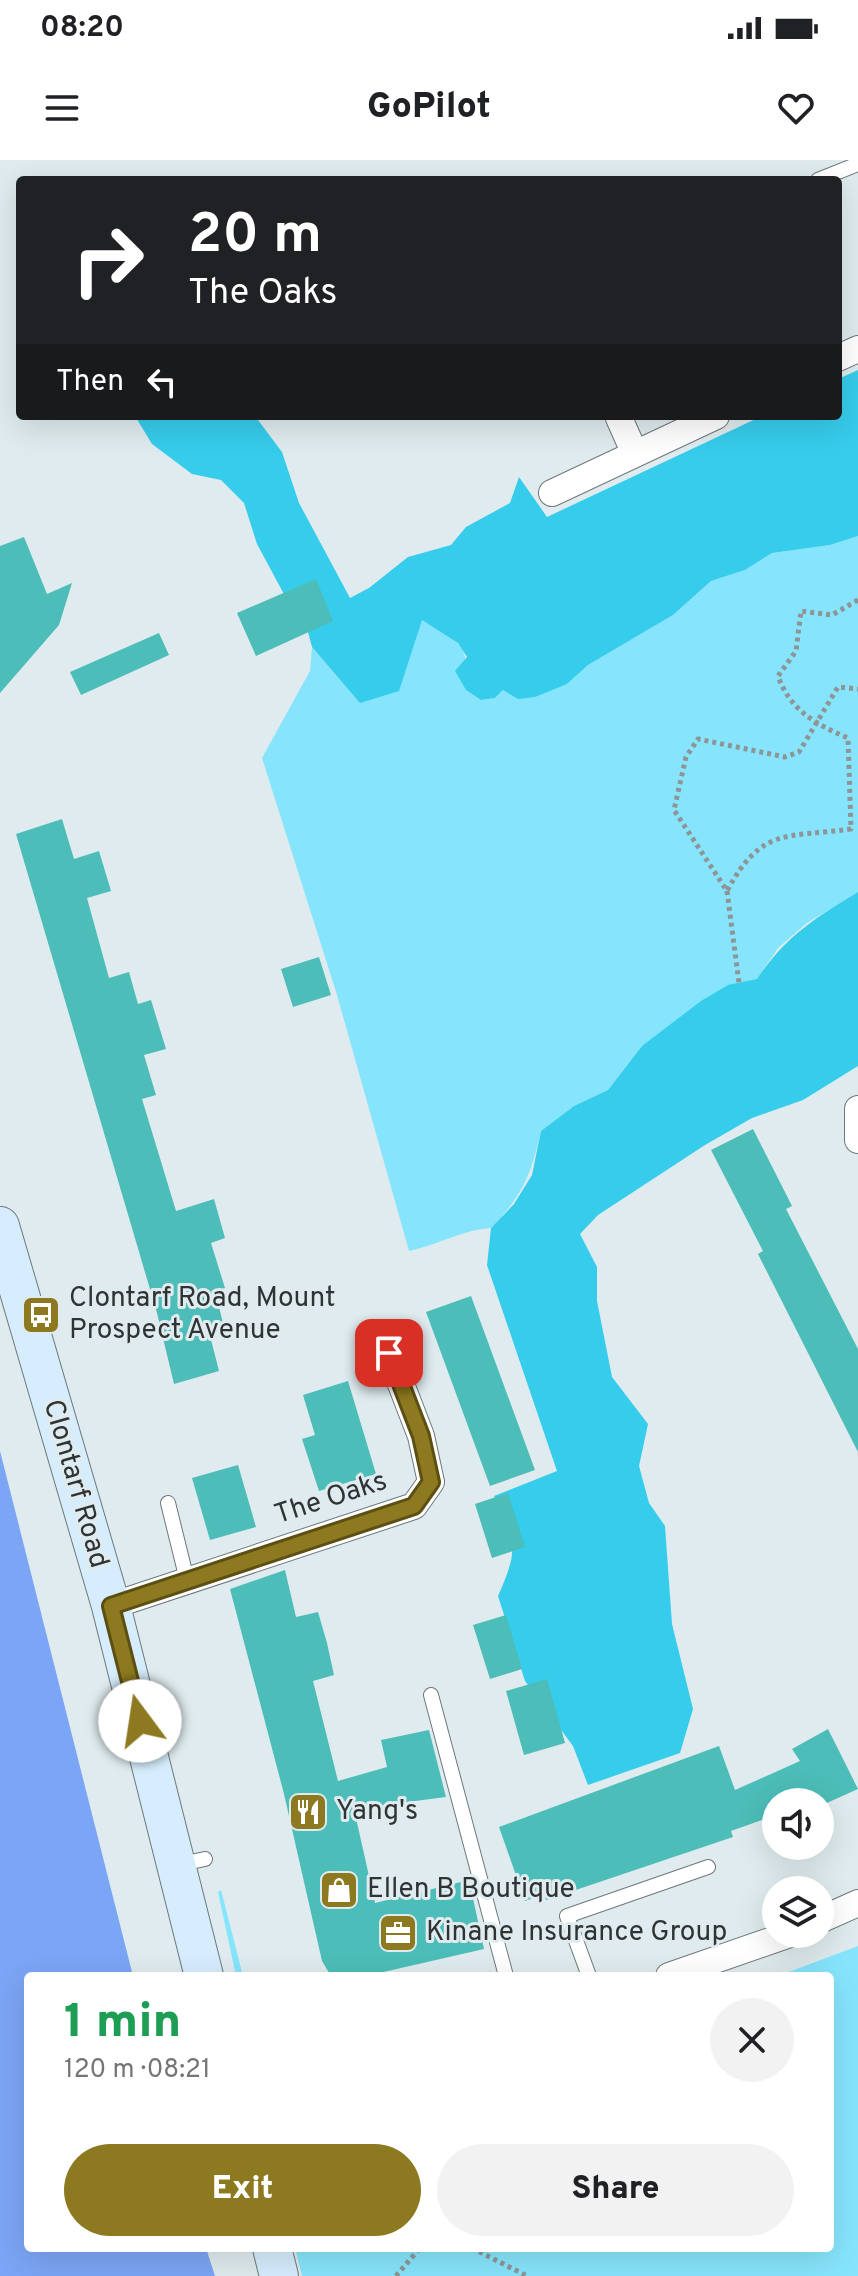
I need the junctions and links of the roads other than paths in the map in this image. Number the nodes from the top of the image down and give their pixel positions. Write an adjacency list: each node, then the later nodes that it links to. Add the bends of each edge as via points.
1 (858, 164): 2 (lane)
2 (828, 176)
3 (620, 420): 5 (street)
4 (707, 420): 5 (street)
5 (635, 454): 6 (street)
6 (552, 493)
7 (858, 1109): 8 (street)
8 (858, 1140)
9 (0, 1226): 13 (main road, Clontarf Road)
10 (389, 1353): 12 (street, The Oaks, via 421,1436 431,1482 414,1506)
11 (168, 1503): 12 (lane)
12 (187, 1580): 13 (street, The Oaks)
13 (111, 1606): 19 (main road, Clontarf Road, via 190,1862)
14 (431, 1695): 20 (lane)
15 (708, 1867): 21 (lane, via 567,1916)
16 (858, 1903): 17 (street)
17 (834, 1914)
18 (762, 1944): 22 (street)
19 (204, 1972)
20 (505, 1972)
21 (588, 1972)
22 (681, 1972)
23 (273, 2252): 24 (main road)
24 (279, 2276)

